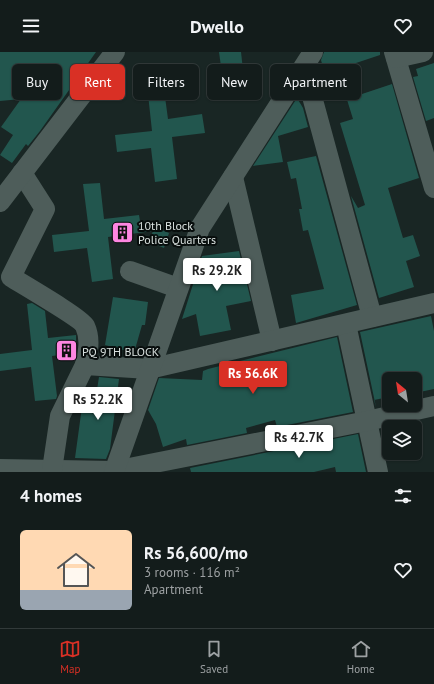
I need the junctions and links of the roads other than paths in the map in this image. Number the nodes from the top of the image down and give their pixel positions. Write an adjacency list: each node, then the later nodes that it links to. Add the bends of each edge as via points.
1 (115, 52): 5 (street)
2 (423, 52): 3 (street)
3 (395, 55): 7 (street)
4 (309, 60): 6 (street); 13 (street)
5 (22, 173): 8 (street); 10 (street, via 45,209)
6 (233, 177): 11 (street, via 200,228); 15 (street)
7 (434, 184)
8 (0, 202)
9 (130, 271): 11 (street)
10 (5, 274): 16 (street, via 69,312 85,325 89,347)
11 (178, 288): 17 (street)
12 (434, 303): 13 (street)
13 (372, 317): 14 (street)
14 (346, 324): 15 (street); 19 (street)
15 (272, 341): 17 (street)
16 (85, 365): 17 (street); 21 (street, via 60,416)
17 (149, 370): 22 (street)
18 (434, 406): 19 (street)
19 (367, 421): 22 (street); 23 (street)
20 (0, 469): 21 (street)
21 (52, 470): 22 (street)
22 (114, 472)
23 (378, 472)

